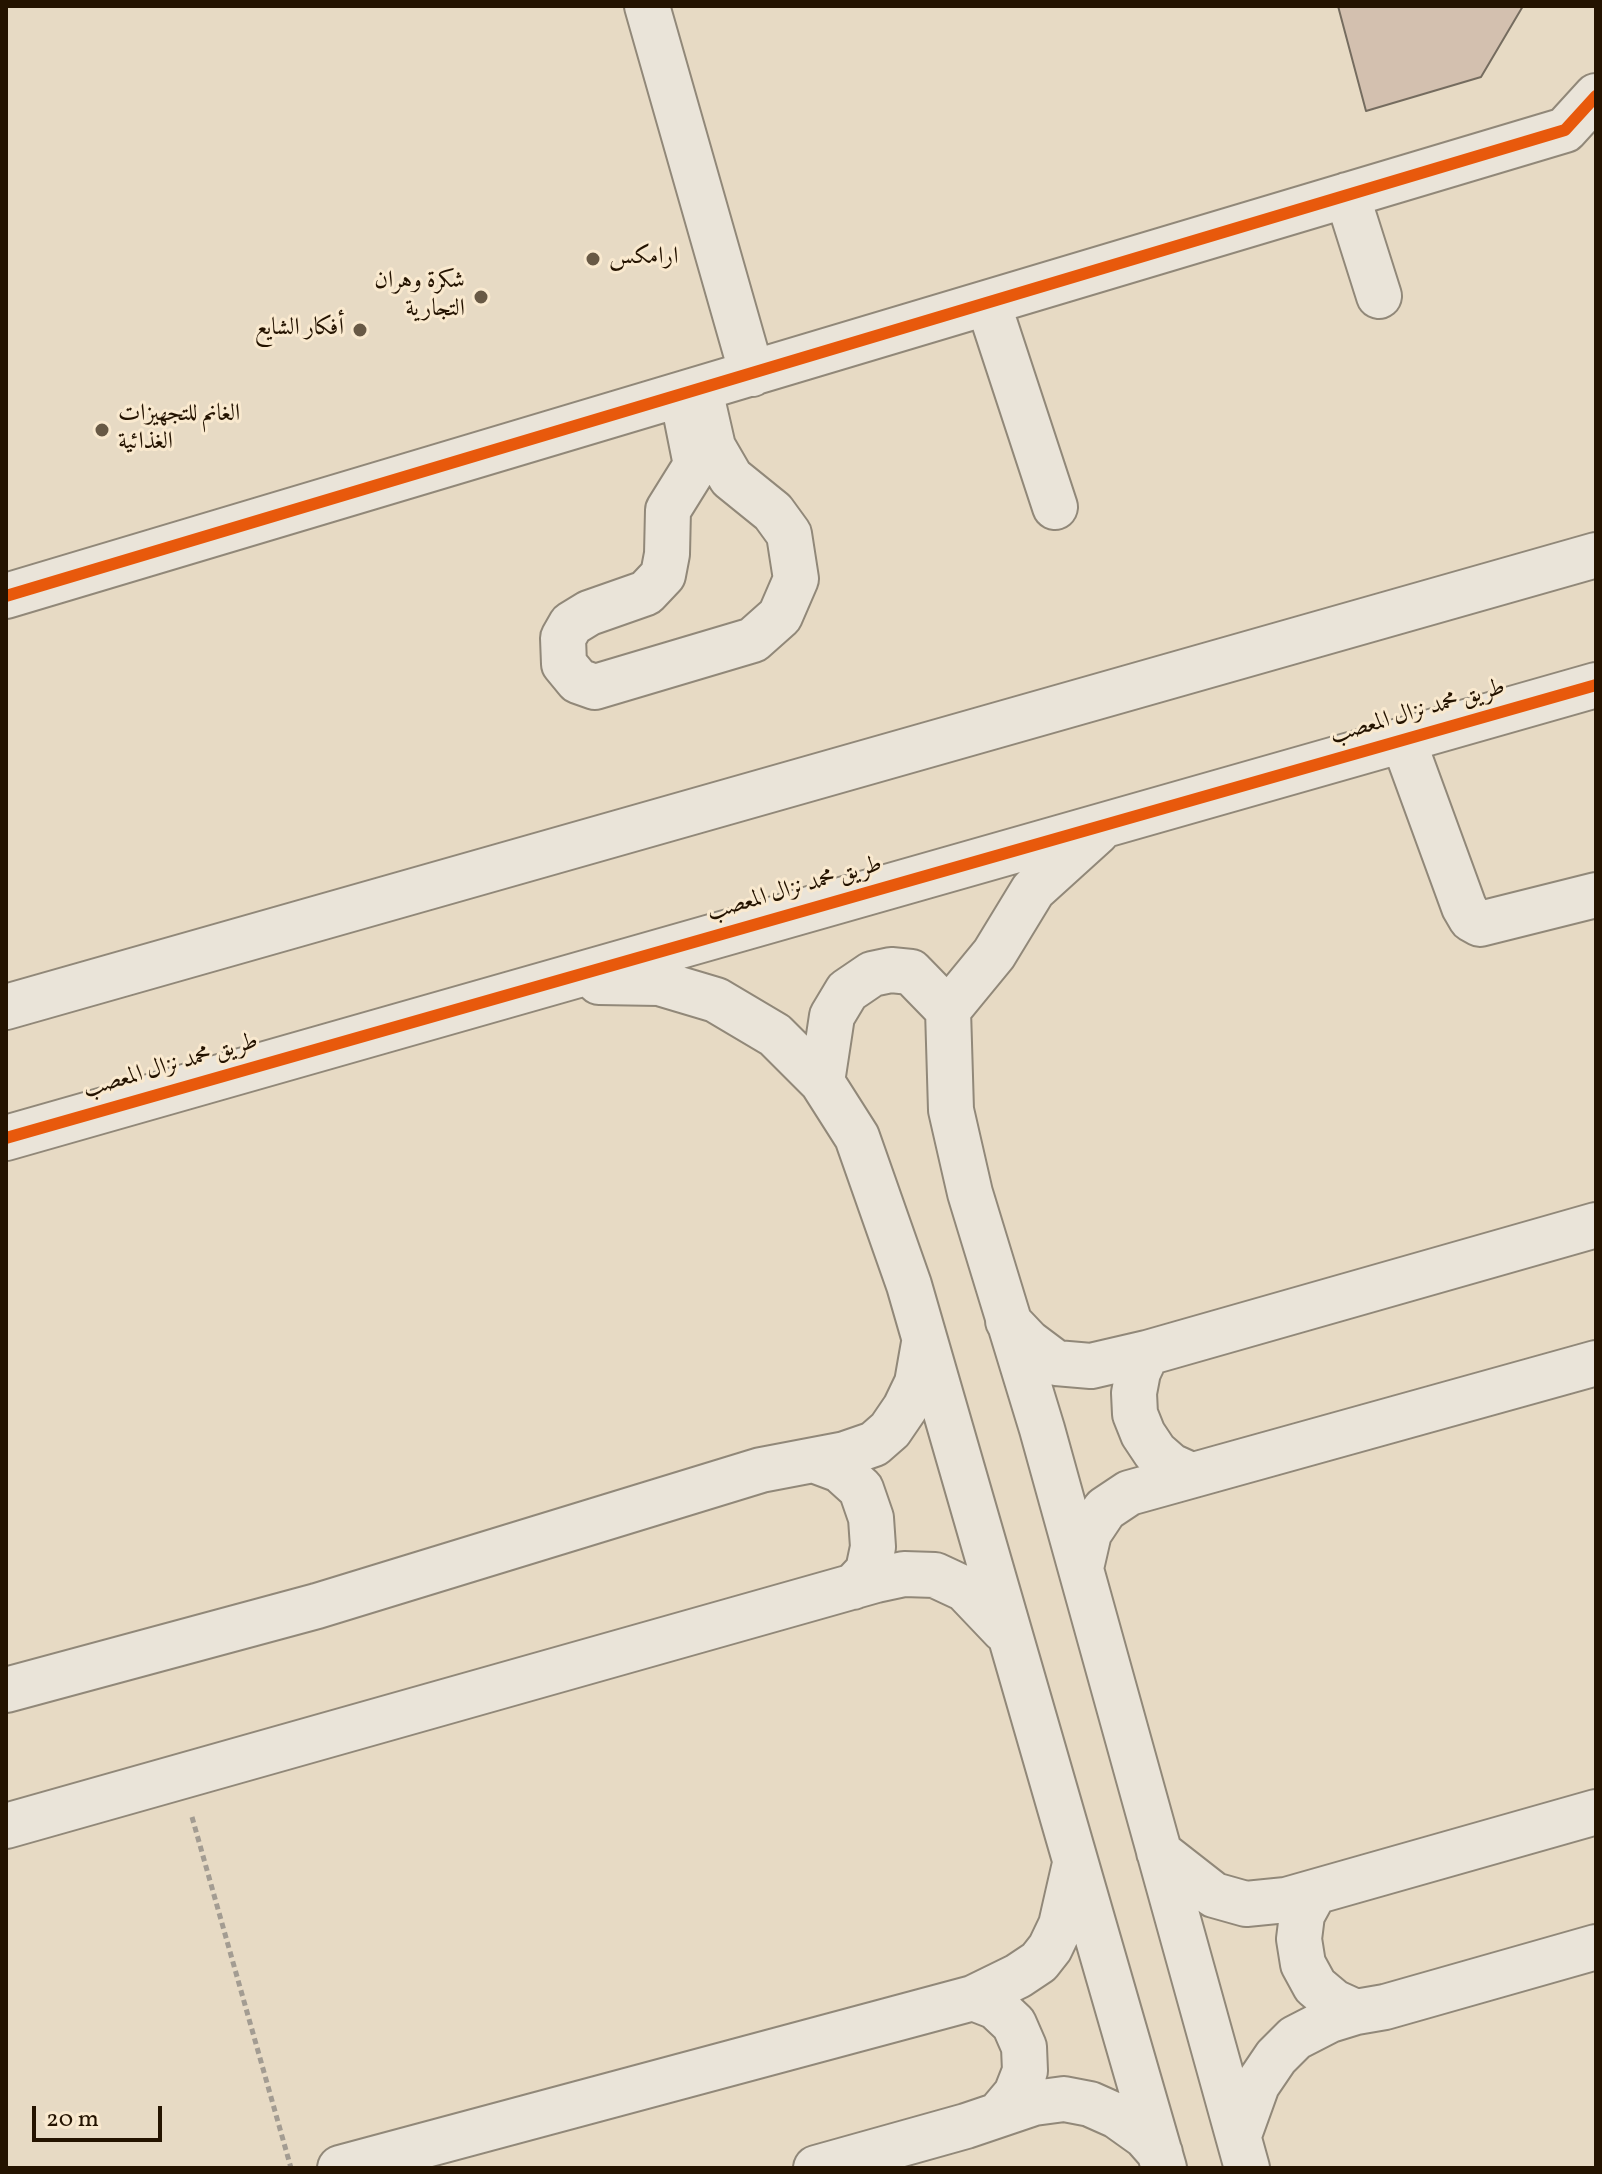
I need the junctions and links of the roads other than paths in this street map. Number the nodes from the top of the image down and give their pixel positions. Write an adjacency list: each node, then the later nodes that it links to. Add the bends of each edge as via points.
1 (647, 6): 6 (street)
2 (1596, 96): 3 (street, via 1565,130)
3 (1347, 195): 4 (street); 5 (street)
4 (1379, 296)
5 (988, 303): 6 (street); 8 (street)
6 (752, 374): 7 (street)
7 (691, 392): 7 (street, via 696,465 668,510 663,575 646,593 571,624 563,638 564,664 578,681 595,687 753,640 780,616 796,579 789,534 773,512 731,478); 10 (street)
8 (1055, 507)
9 (1596, 555): 16 (street)
10 (6, 596)
11 (1596, 685): 12 (street, طريق محمد نزال المعصب)
12 (1403, 740): 13 (street, طريق محمد نزال المعصب); 14 (street, via 1471,919 1480,924)
13 (1104, 826): 15 (street, طريق محمد نزال المعصب); 17 (street, via 1033,890 994,954)
14 (1596, 895)
15 (548, 982): 18 (street, via 659,983 716,1000 775,1035); 19 (street, طريق محمد نزال المعصب)
16 (6, 1007)
17 (948, 1010): 18 (street, via 911,972 872,974 847,991 832,1016); 21 (street, via 951,1110)
18 (822, 1082): 22 (street, via 857,1137)
19 (6, 1138)
20 (1596, 1225): 23 (street)
21 (1008, 1321): 23 (street, via 1056,1363 1091,1366); 27 (street)
22 (924, 1340): 25 (street, via 917,1383 890,1430 874,1444); 29 (street)
23 (1147, 1353): 26 (street, via 1138,1372 1135,1414 1155,1452)
24 (1596, 1363): 26 (street)
25 (816, 1461): 28 (street, via 840,1470 861,1489 871,1518 868,1571); 30 (street, via 761,1470 317,1606)
26 (1191, 1475): 27 (street, via 1129,1493 1105,1509 1089,1533)
27 (1081, 1568): 33 (street)
28 (853, 1587): 29 (street, via 904,1574 935,1575 965,1589); 32 (street)
29 (1008, 1635): 34 (street)
30 (6, 1690)
31 (1596, 1812): 35 (street)
32 (6, 1826)
33 (1159, 1852): 35 (street, via 1214,1895 1246,1904); 40 (street)
34 (1075, 1866): 37 (street, via 1050,1948 1018,1976); 41 (street)
35 (1314, 1893): 38 (street, via 1302,1915 1303,1964 1315,1986)
36 (1596, 1947): 38 (street)
37 (973, 1998): 39 (street, via 1005,2015 1024,2047 1025,2071 1016,2094); 42 (street)
38 (1356, 2012): 40 (street, via 1295,2038 1276,2057 1257,2085)
39 (1000, 2113): 41 (street, via 1064,2099 1090,2104 1145,2136); 43 (street)
40 (1243, 2151)
41 (1162, 2160)
42 (340, 2168)
43 (816, 2168)

